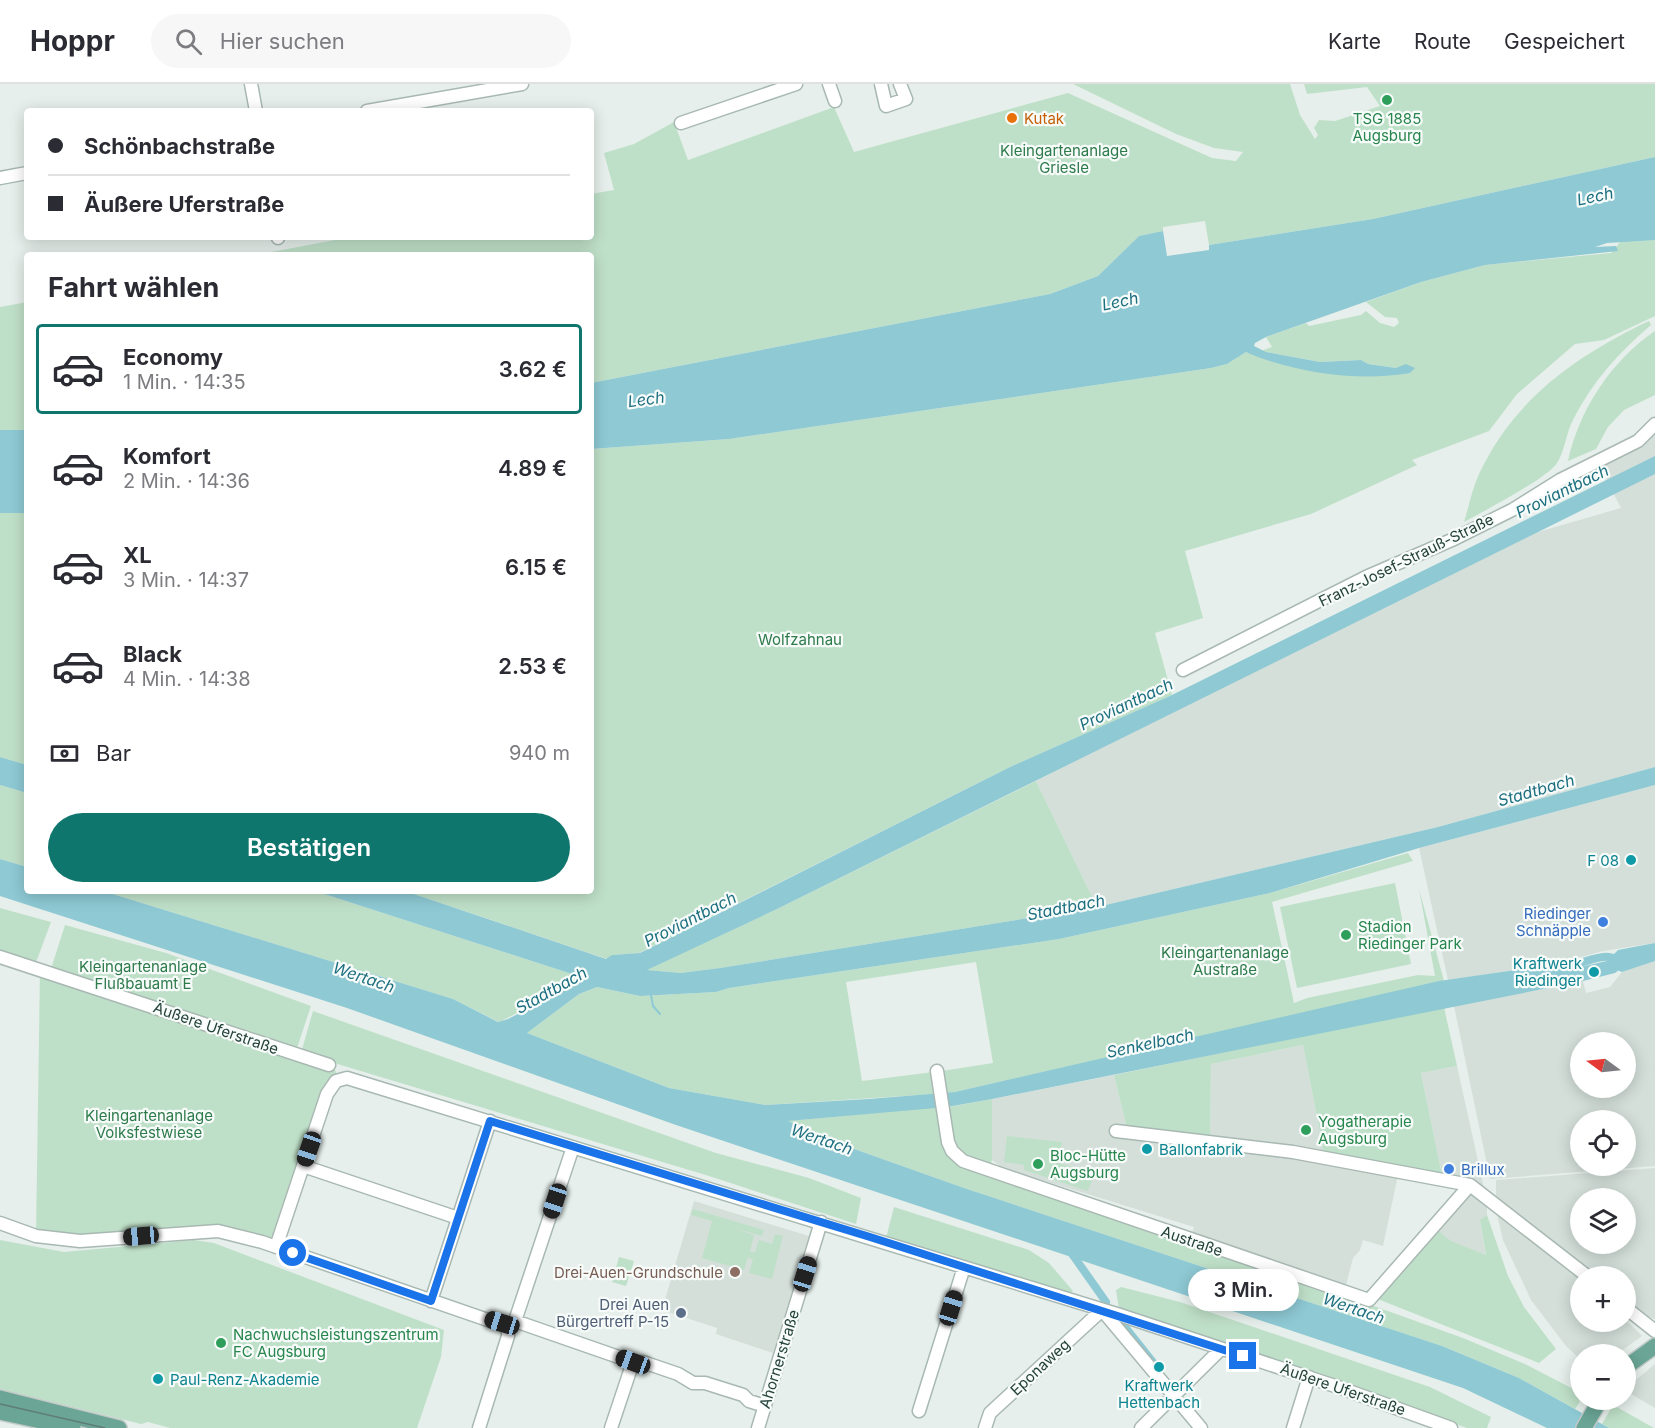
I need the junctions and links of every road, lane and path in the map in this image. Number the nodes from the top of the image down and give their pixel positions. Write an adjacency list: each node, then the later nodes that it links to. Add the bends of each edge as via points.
1 (251, 84): 8 (street)
2 (522, 84): 9 (street)
3 (796, 84): 10 (street)
4 (829, 84): 7 (street)
5 (881, 84): 6 (street, via 886,106 906,99)
6 (900, 84)
7 (835, 101)
8 (255, 108)
9 (384, 108)
10 (681, 123)
11 (24, 174): 12 (street)
12 (0, 178)
13 (1655, 424): 14 (street, Franz-Josef-Strauß-Straße, via 1638,441 1555,483 1512,510 1366,577)
14 (1183, 670)
15 (0, 957): 16 (street, Äußere Uferstraße)
16 (329, 1065)
17 (937, 1071): 22 (street, Austraße, via 952,1151 971,1165 1370,1300)
18 (490, 1121): 20 (street, Äußere Uferstraße); 21 (street, Äußere Uferstraße, via 354,1079 340,1080 327,1094); 23 (street)
19 (1116, 1131): 22 (street, via 1293,1152)
20 (573, 1147): 24 (street, Äußere Uferstraße); 32 (street)
21 (303, 1166): 23 (street); 26 (street)
22 (1470, 1185): 27 (street)
23 (458, 1218): 29 (street)
24 (821, 1222): 28 (street, Äußere Uferstraße); 41 (street, Ahornerstraße)
25 (0, 1223): 26 (street, via 36,1236 80,1241 206,1231)
26 (276, 1247): 29 (street)
27 (1574, 1266)
28 (964, 1267): 30 (street, Äußere Uferstraße); 43 (street)
29 (431, 1301): 32 (street)
30 (1102, 1310): 35 (street, Äußere Uferstraße); 39 (street); 50 (street, Eponaweg, via 990,1413)
31 (1636, 1316): 33 (street)
32 (511, 1324): 37 (street); 47 (street)
33 (1655, 1331)
34 (1655, 1346): 36 (main road)
35 (1221, 1349): 38 (street, Äußere Uferstraße); 39 (street)
36 (1636, 1359)
37 (633, 1362): 41 (street, via 743,1395); 48 (street)
38 (1309, 1377): 53 (street); 54 (street, Äußere Uferstraße)
39 (1173, 1395): 51 (street); 52 (street)
40 (0, 1398): 46 (main road)
41 (765, 1406): 49 (street, Ahornerstraße)
42 (1594, 1410): 55 (main road)
43 (919, 1411)
44 (0, 1412): 45 (main road)
45 (73, 1428)
46 (119, 1428)
47 (479, 1428)
48 (611, 1428)
49 (758, 1428)
50 (985, 1428)
51 (1141, 1428)
52 (1201, 1428)
53 (1293, 1428)
54 (1451, 1428)
55 (1584, 1428)

